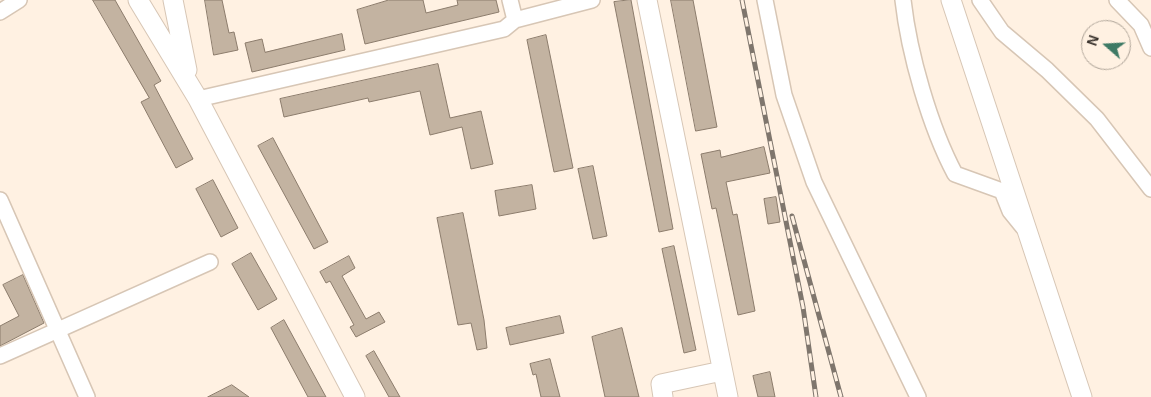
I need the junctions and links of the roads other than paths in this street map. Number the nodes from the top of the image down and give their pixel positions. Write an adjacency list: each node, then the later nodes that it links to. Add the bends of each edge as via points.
1 (19, 0): 12 (street)
2 (138, 0): 15 (main road)
3 (173, 0): 15 (main road)
4 (510, 0): 13 (street)
5 (592, 0): 13 (street)
6 (647, 0): 22 (main road)
7 (765, 0): 27 (street, via 784,95 814,182)
8 (903, 0): 18 (street, via 906,29 943,152 955,174 1002,191 1010,211)
9 (951, 0): 18 (main road)
10 (980, 0): 16 (street, via 1002,32 1048,70 1097,119)
11 (1117, 0): 14 (street, via 1141,25)
12 (0, 12)
13 (514, 20): 15 (street, via 504,29)
14 (1151, 48)
15 (194, 92): 24 (main road)
16 (1151, 189)
17 (0, 200): 20 (street)
18 (1030, 236): 28 (main road)
19 (210, 262): 20 (street)
20 (56, 329): 21 (street); 23 (street)
21 (0, 356)
22 (722, 371): 25 (main road, via 661,384); 26 (main road)
23 (87, 397)
24 (355, 397)
25 (663, 397)
26 (728, 397)
27 (918, 397)
28 (1082, 397)

